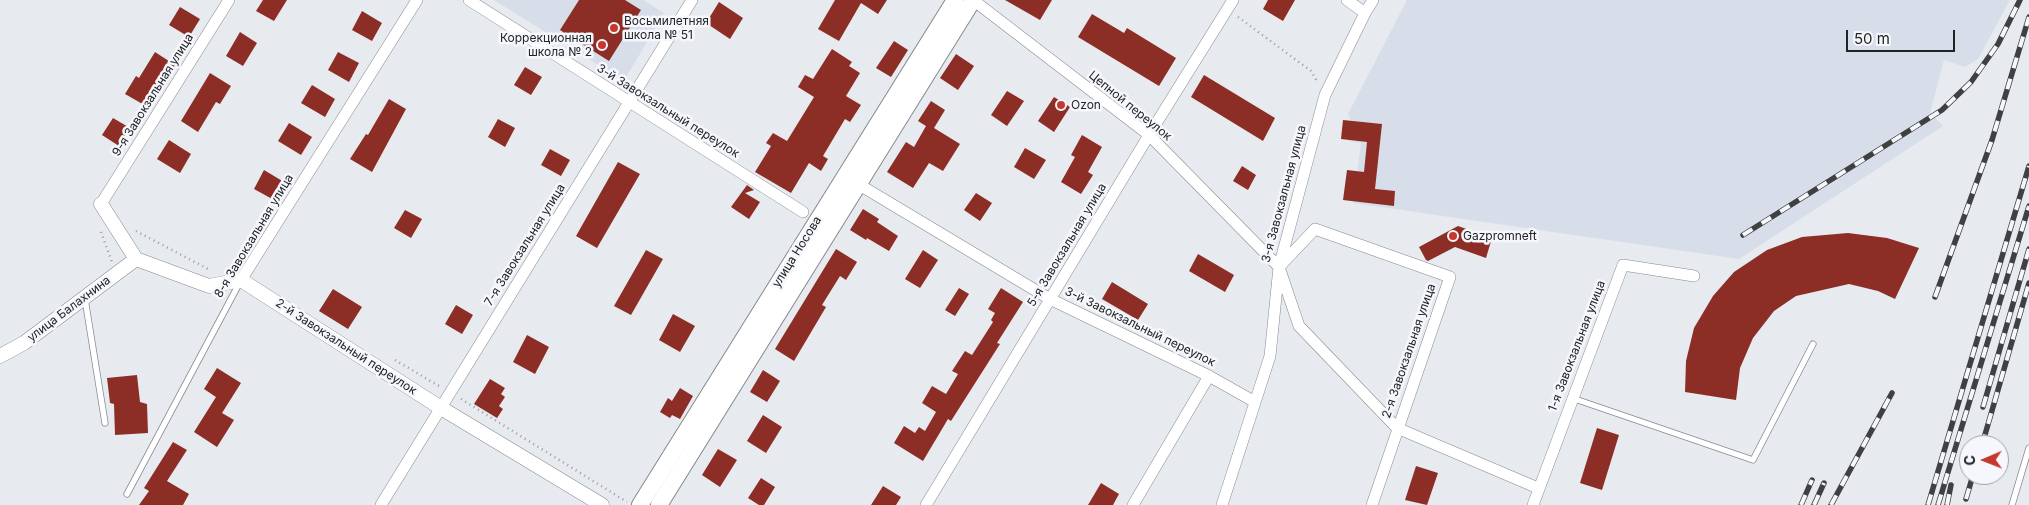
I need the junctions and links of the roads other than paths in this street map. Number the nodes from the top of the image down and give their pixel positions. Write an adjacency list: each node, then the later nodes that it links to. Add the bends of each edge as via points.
1 (230, 0): 14 (street, 9-я Завокзальная улица)
2 (416, 0): 19 (street, 8-я Завокзальная улица)
3 (469, 0): 11 (street, 3-й Завокзальный переулок)
4 (692, 0): 11 (street, 7-я Завокзальная улица)
5 (955, 0): 13 (main road, улица Носова)
6 (973, 0): 12 (street, Цепной переулок); 13 (main road, улица Носова)
7 (1347, 0): 10 (street)
8 (1374, 0): 10 (street, 3-я Завокзальная улица)
9 (1230, 5): 12 (street, 5-я Завокзальная улица)
10 (1365, 13): 17 (street, 3-я Завокзальная улица, via 1325,95)
11 (629, 102): 15 (street, 3-й Завокзальный переулок); 27 (street, 7-я Завокзальная улица)
12 (1149, 135): 17 (street, Цепной переулок); 21 (street, 5-я Завокзальная улица)
13 (851, 180): 21 (street, 3-й Завокзальный переулок); 35 (main road, улица Носова); 36 (main road, улица Носова)
14 (101, 204): 16 (street)
15 (803, 212)
16 (136, 260): 19 (street, via 209,286); 20 (street, улица Балахнина)
17 (1279, 267): 26 (street, 3-я Завокзальная улица, via 1270,356); 29 (street, via 1299,326); 29 (street, 2-я Завокзальная улица, via 1315,229 1450,277)
18 (1694, 276): 25 (street, 1-я Завокзальная улица, via 1623,265)
19 (241, 280): 27 (street, 2-й Завокзальный переулок); 32 (lane, 8-я Завокзальная улица)
20 (85, 298): 23 (street, улица Балахнина, via 24,343); 28 (lane)
21 (1050, 299): 24 (street, 3-й Завокзальный переулок); 37 (street, 5-я Завокзальная улица)
22 (1813, 344): 25 (lane, via 1753,460)
23 (0, 356)
24 (1209, 376): 26 (street, 3-й Завокзальный переулок); 38 (street)
25 (1572, 398): 31 (street, 1-я Завокзальная улица)
26 (1255, 402): 39 (street, 3-я Завокзальная улица)
27 (441, 408): 33 (street, 7-я Завокзальная улица); 34 (street, 2-й Завокзальный переулок)
28 (105, 423)
29 (1397, 428): 31 (street); 40 (street, 2-я Завокзальная улица)
30 (2029, 448): 42 (lane)
31 (1538, 488): 41 (street, 1-я Завокзальная улица)
32 (127, 494)
33 (380, 505)
34 (602, 505)
35 (640, 505)
36 (659, 505)
37 (926, 505)
38 (1133, 505)
39 (1222, 505)
40 (1372, 505)
41 (1533, 505)
42 (2012, 505)

